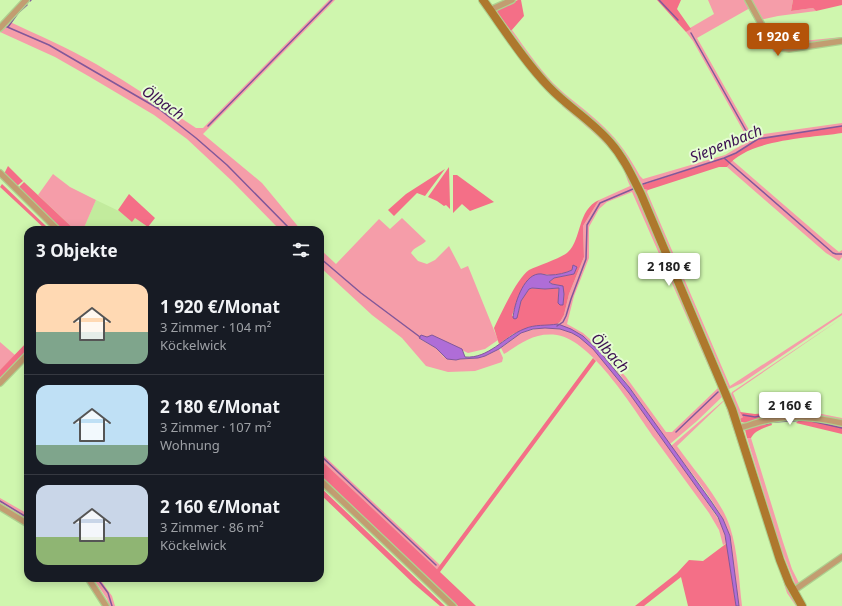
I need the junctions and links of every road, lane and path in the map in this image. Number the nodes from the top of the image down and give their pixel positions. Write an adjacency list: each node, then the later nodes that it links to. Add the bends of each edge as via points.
1 (26, 0): 6 (street)
2 (483, 0): 5 (main road)
3 (512, 0): 5 (street)
4 (748, 0): 7 (street, via 776,47 789,49)
5 (490, 10): 13 (main road, via 539,76 609,141 628,166)
6 (0, 28)
7 (842, 41)
8 (0, 174): 9 (street)
9 (54, 226)
10 (24, 358): 11 (street)
11 (0, 383)
12 (842, 423): 13 (street, via 793,416)
13 (739, 428): 19 (main road, via 780,560)
14 (324, 484): 21 (street)
15 (0, 507): 16 (street)
16 (24, 522)
17 (842, 557): 19 (street)
18 (91, 582): 20 (street)
19 (793, 591): 22 (main road)
20 (106, 606)
21 (453, 606)
22 (802, 606)

